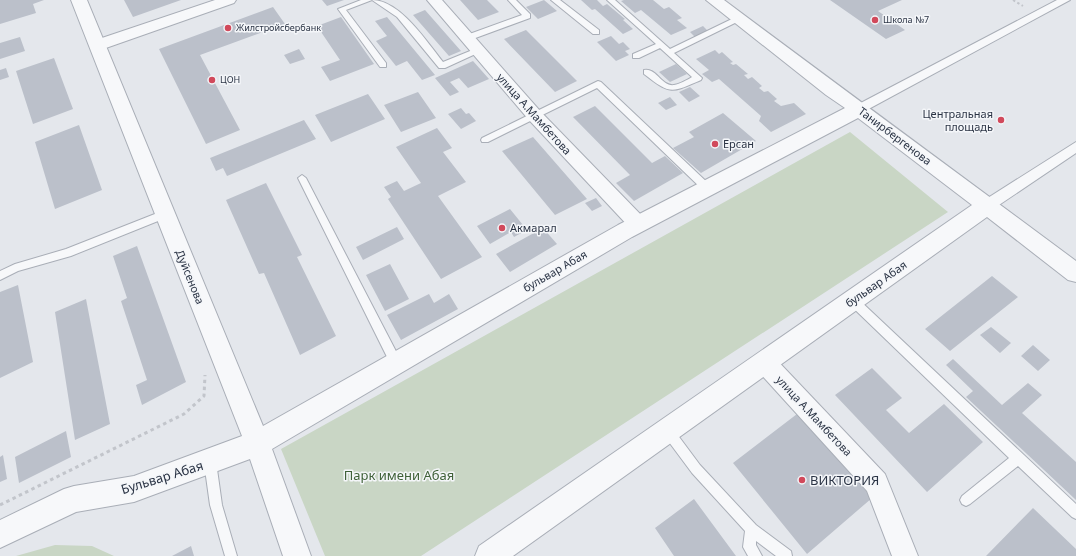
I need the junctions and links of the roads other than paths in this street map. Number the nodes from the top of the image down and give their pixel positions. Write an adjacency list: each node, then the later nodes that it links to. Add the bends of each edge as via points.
1 (79, 0): 14 (street, Дуйсенова)
2 (229, 0): 14 (street)
3 (368, 0): 19 (lane, via 342,9)
4 (376, 0): 16 (lane, via 400,15 442,66)
5 (434, 0): 13 (street, улица А.Мамбетова)
6 (512, 0): 13 (lane, via 527,16)
7 (555, 0): 12 (lane)
8 (611, 0): 15 (lane)
9 (714, 0): 11 (street, Танирбергенова)
10 (1065, 0): 21 (street)
11 (739, 19): 17 (lane); 21 (street, Танирбергенова)
12 (596, 32)
13 (467, 38): 16 (street, улица А.Мамбетова)
14 (98, 45): 28 (street, Дуйсенова)
15 (661, 45): 17 (lane); 18 (lane)
16 (478, 51): 22 (street, улица А.Мамбетова)
17 (669, 52): 20 (lane, via 698,78 674,88 664,85)
18 (636, 56)
19 (383, 65)
20 (647, 72)
21 (859, 109): 26 (street, бульвар Абая); 27 (street, Танирбергенова)
22 (534, 116): 23 (lane); 26 (lane, via 598,84); 29 (street, улица А.Мамбетова)
23 (485, 140)
24 (1076, 147): 27 (street)
25 (302, 178): 34 (lane)
26 (707, 188): 29 (street, бульвар Абая)
27 (988, 205): 30 (street, Танирбергенова); 32 (street, бульвар Абая)
28 (165, 214): 31 (lane, via 68,253 15,268); 36 (street, Дуйсенова)
29 (638, 224): 34 (street, бульвар Абая)
30 (1076, 273)
31 (0, 276)
32 (852, 300): 33 (street, бульвар Абая); 37 (lane)
33 (764, 362): 35 (street, бульвар Абая); 48 (street, улица А.Мамбетова, via 876,483)
34 (396, 364): 36 (street, бульвар Абая)
35 (667, 430): 41 (lane, via 696,469); 45 (street, бульвар Абая)
36 (257, 443): 38 (street, Бульвар Абая); 44 (street, Дуйсенова)
37 (1018, 458): 39 (lane); 40 (lane)
38 (210, 462): 42 (street, Бульвар Абая, via 134,489 74,499); 43 (lane, via 216,505)
39 (966, 500)
40 (1076, 513)
41 (752, 529): 46 (lane, via 749,546); 47 (lane)
42 (0, 534)
43 (232, 556)
44 (298, 556)
45 (489, 556)
46 (756, 556)
47 (786, 556)
48 (905, 556)

